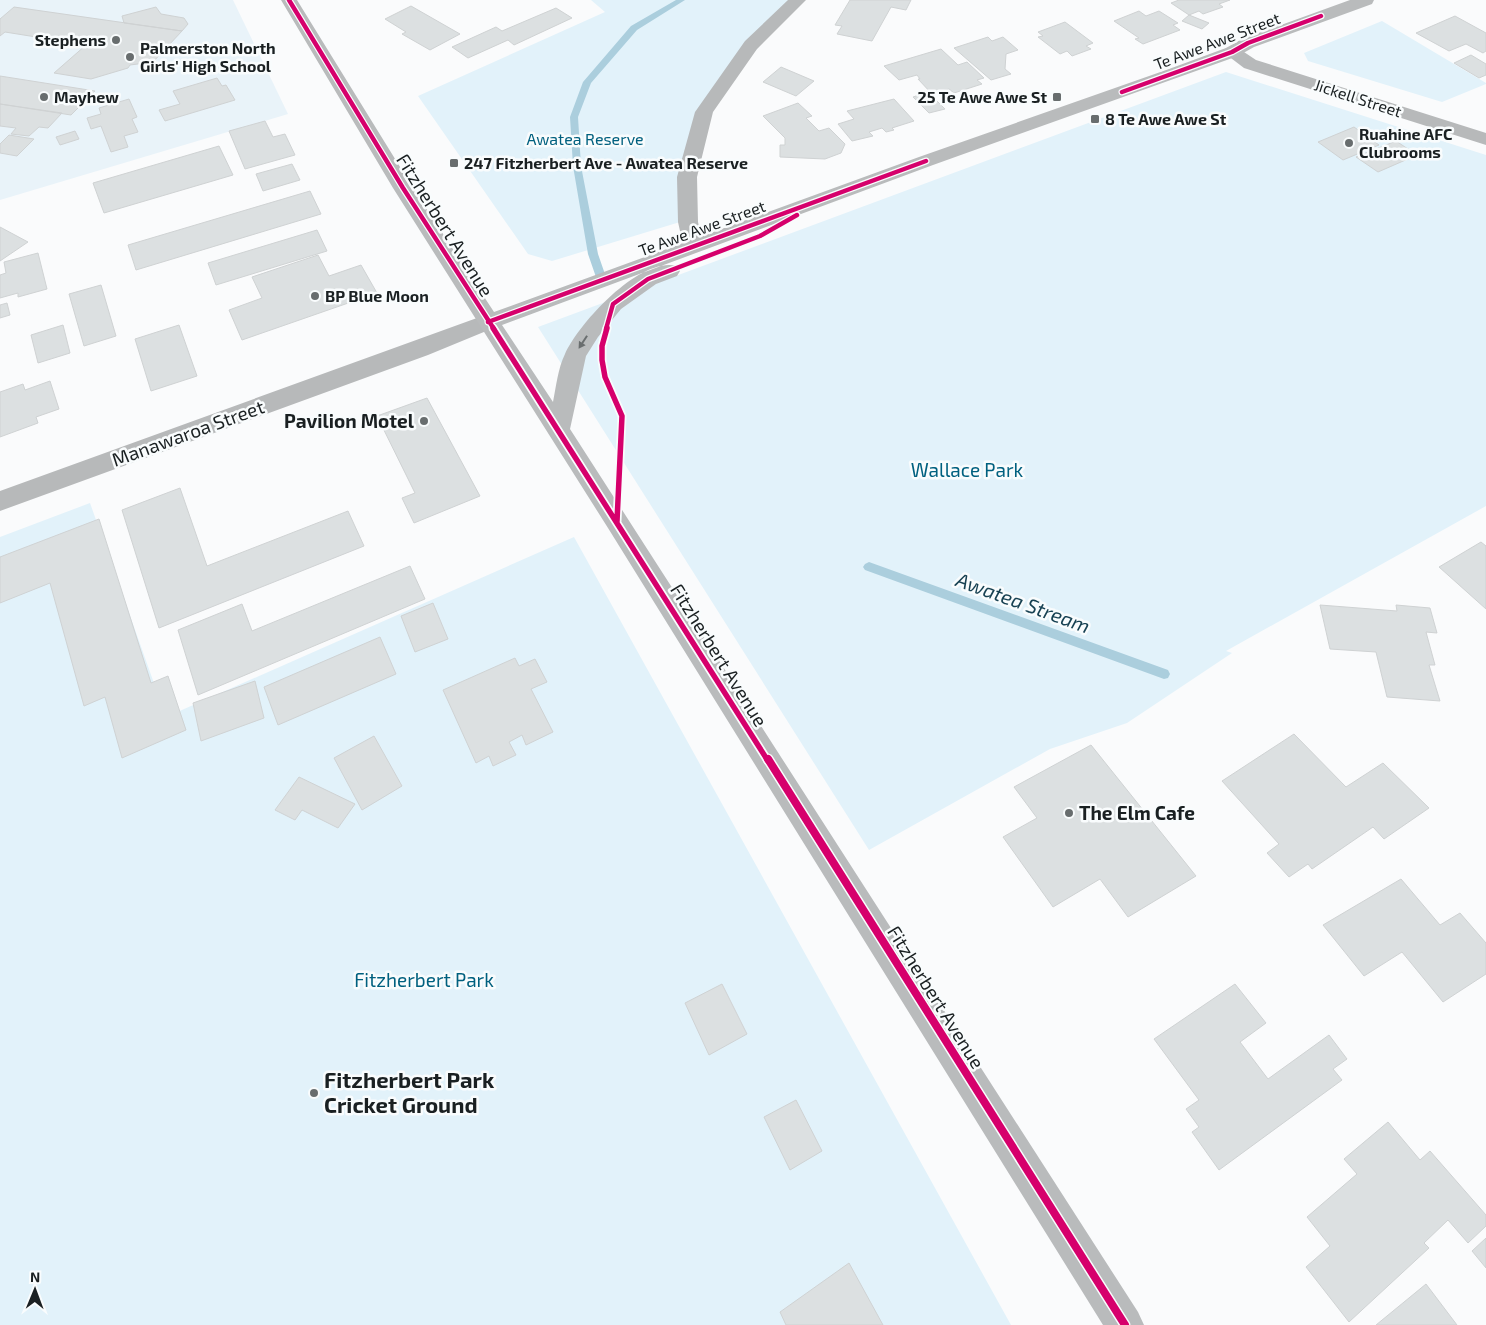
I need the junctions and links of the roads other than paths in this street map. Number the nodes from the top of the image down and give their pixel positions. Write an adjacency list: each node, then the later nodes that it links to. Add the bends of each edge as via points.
1 (289, 0): 8 (main road, Fitzherbert Avenue)
2 (798, 0): 7 (street, via 751,45 704,112 687,177 688,222)
3 (1366, 0): 4 (main road, Te Awe Awe Street, via 1248,43)
4 (1232, 52): 5 (street, Jickell Street, via 1250,64); 6 (main road, Te Awe Awe Street)
5 (1486, 139)
6 (824, 199): 7 (main road, Te Awe Awe Street); 9 (main road, one-way to 9, via 760,236 648,279 613,304 575,355)
7 (698, 244): 8 (main road, Te Awe Awe Street)
8 (488, 322): 9 (main road, Fitzherbert Avenue); 10 (street, Manawaroa Street)
9 (558, 431): 11 (main road, Fitzherbert Avenue)
10 (0, 501)
11 (1125, 1325)

